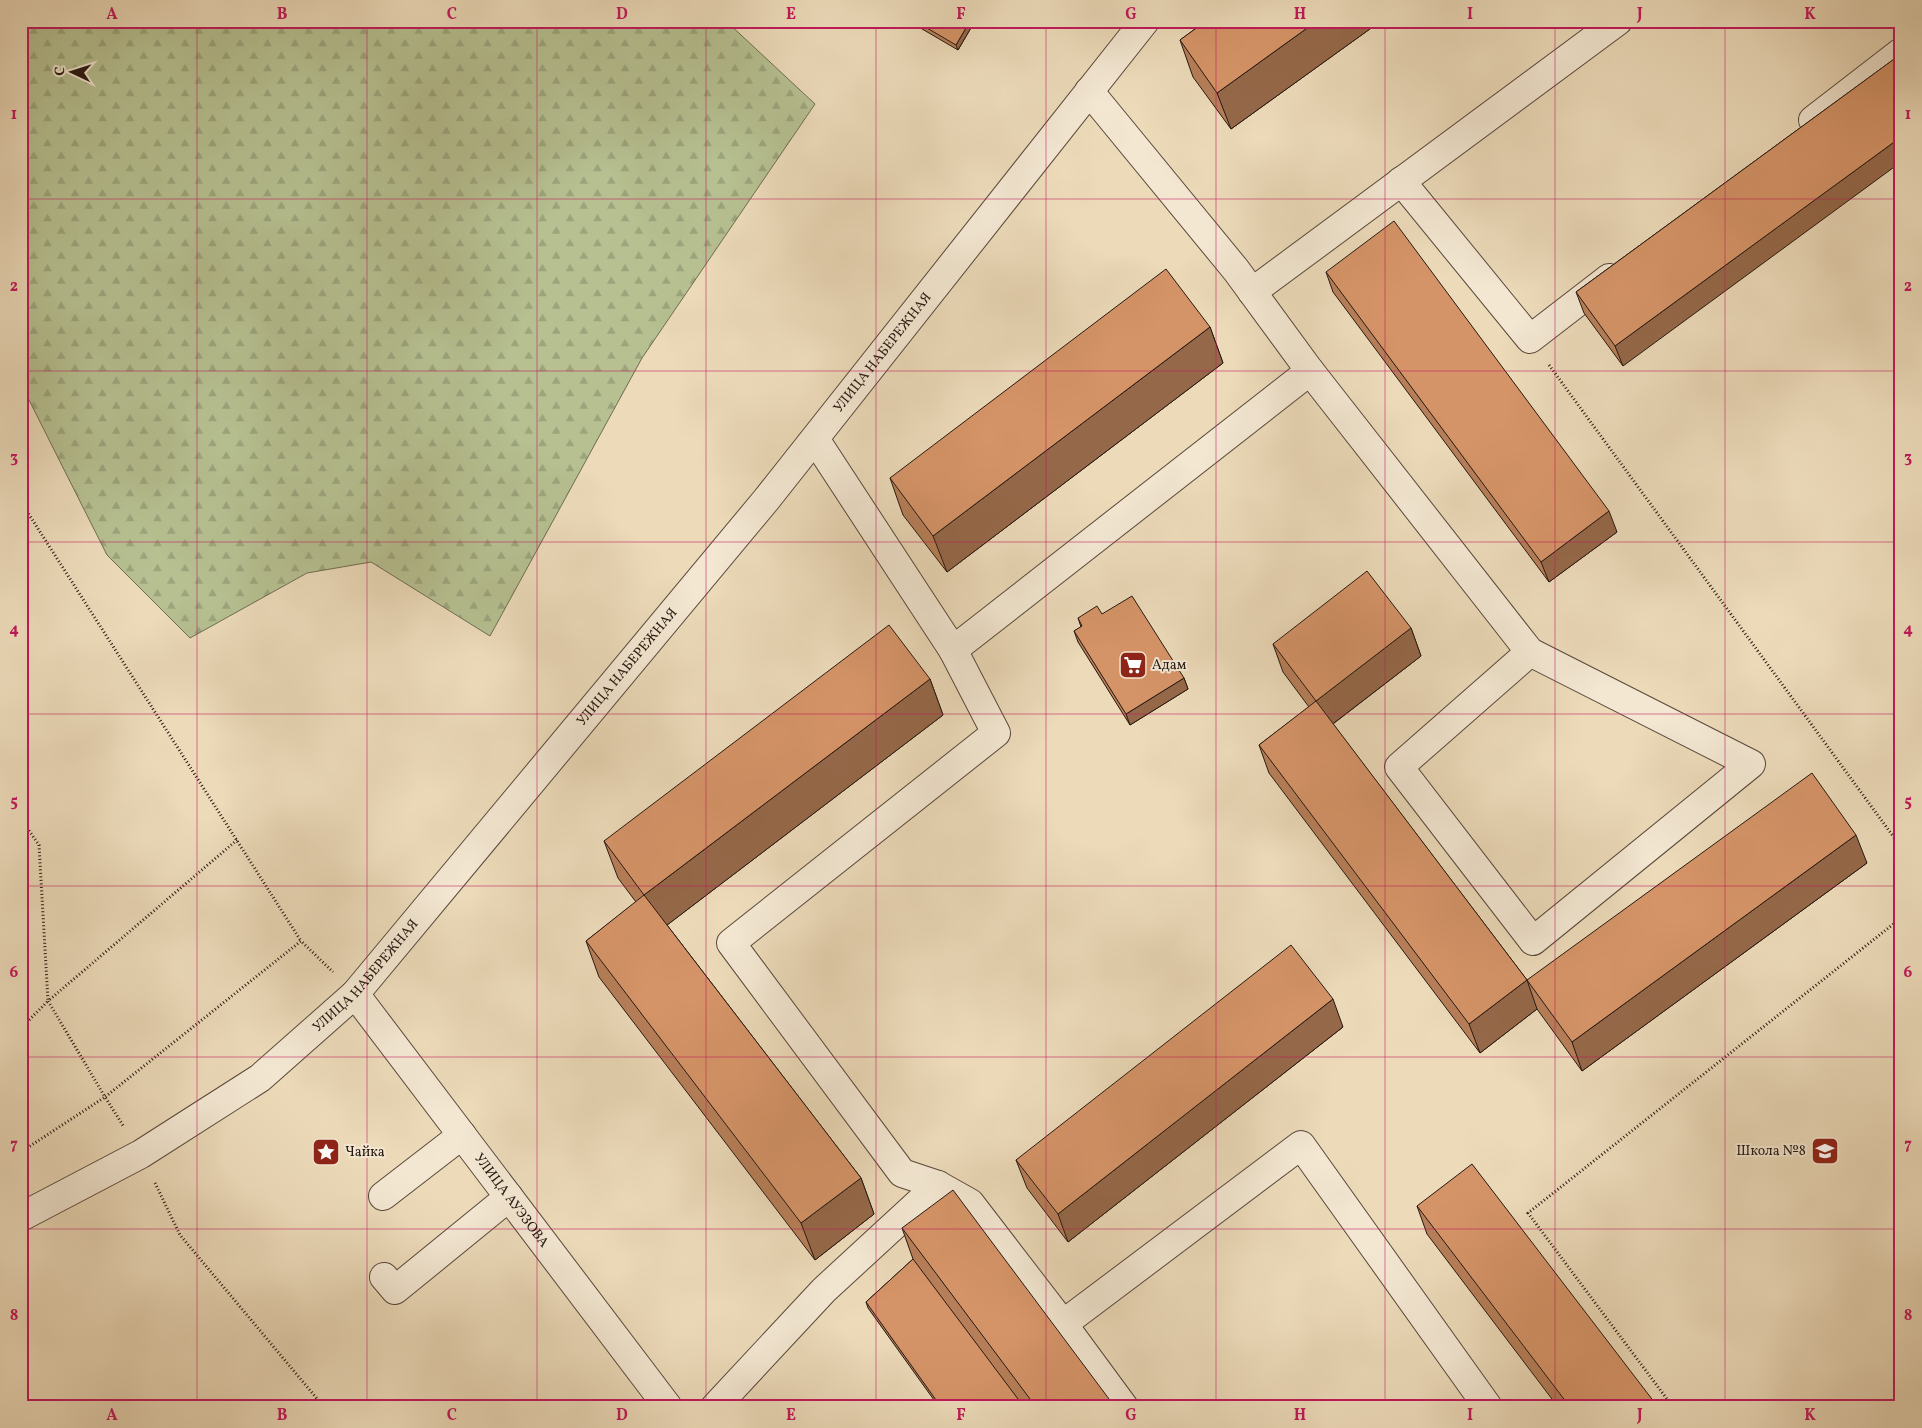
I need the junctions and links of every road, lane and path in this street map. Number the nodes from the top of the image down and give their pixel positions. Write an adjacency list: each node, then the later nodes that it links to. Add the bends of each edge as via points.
1 (1144, 21): 4 (street, УЛИЦА НАБЕРЕЖНАЯ)
2 (1618, 21): 6 (street)
3 (1901, 52): 5 (street)
4 (1089, 92): 8 (street); 11 (street, УЛИЦА НАБЕРЕЖНАЯ)
5 (1790, 137)
6 (1401, 181): 8 (street); 9 (street)
7 (1625, 266): 9 (street)
8 (1252, 292): 10 (street)
9 (1530, 339): 17 (path)
10 (1310, 371): 13 (street); 14 (street)
11 (815, 439): 13 (street); 20 (street, УЛИЦА НАБЕРЕЖНАЯ)
12 (21, 502): 16 (path)
13 (954, 650): 27 (street, via 996,733 731,943 902,1173)
14 (1530, 652): 14 (street, via 1751,764 1533,941 1399,767)
15 (21, 819): 21 (path, via 39,845)
16 (237, 840): 19 (path); 21 (path)
17 (1901, 847)
18 (1901, 918): 38 (path, via 1528,1212)
19 (301, 941): 20 (path); 23 (path)
20 (355, 994): 24 (street, УЛИЦА АУЭЗОВА); 26 (street, УЛИЦА НАБЕРЕЖНАЯ, via 260,1078)
21 (48, 1001): 22 (path); 23 (path)
22 (21, 1028)
23 (105, 1098): 25 (path); 26 (path)
24 (462, 1135): 28 (street); 29 (street, УЛИЦА АУЭЗОВА)
25 (21, 1152)
26 (141, 1154): 30 (street, УЛИЦА НАБЕРЕЖНАЯ); 33 (path, via 180,1235)
27 (938, 1185): 32 (street, via 970,1203); 35 (street, via 824,1290)
28 (383, 1196)
29 (509, 1197): 31 (street, via 395,1290); 34 (street, УЛИЦА АУЭЗОВА)
30 (21, 1217)
31 (384, 1277)
32 (1063, 1324): 36 (street); 37 (street, via 1301,1145)
33 (324, 1407)
34 (668, 1407)
35 (715, 1407)
36 (1124, 1407)
37 (1488, 1407)
38 (1673, 1407)

